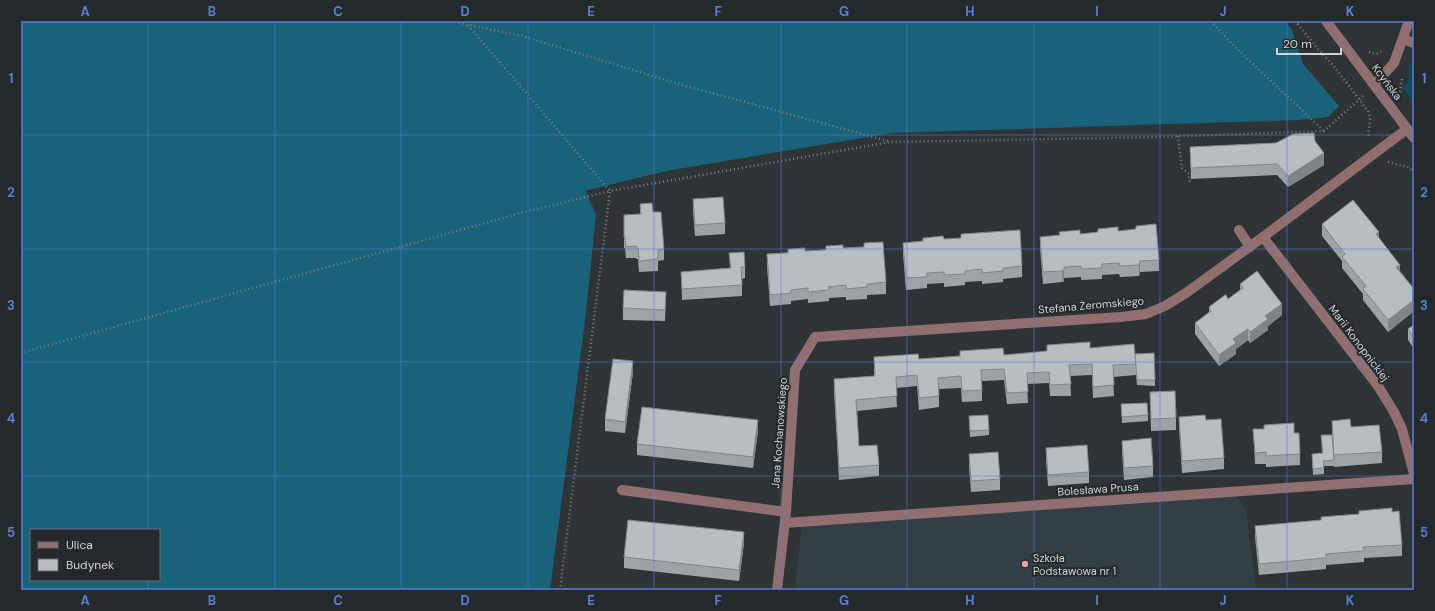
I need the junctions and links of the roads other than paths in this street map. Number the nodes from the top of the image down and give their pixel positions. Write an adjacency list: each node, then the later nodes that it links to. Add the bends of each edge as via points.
1 (1326, 21): 5 (street, Kcyńska)
2 (1409, 21): 3 (street)
3 (1402, 39): 4 (street); 5 (street, via 1394,63)
4 (1414, 43)
5 (1374, 85): 6 (street, Kcyńska)
6 (1407, 129): 7 (street, Kcyńska); 9 (street, Stefana Żeromskiego)
7 (1414, 138)
8 (1239, 230): 10 (street)
9 (1263, 238): 10 (street, Stefana Żeromskiego); 12 (street, Marii Konopnickiej, via 1378,386 1402,429)
10 (1250, 247): 11 (street, Stefana Żeromskiego, via 1165,306 1146,314)
11 (815, 337): 15 (street, Jana Kochanowskiego, via 795,370)
12 (1414, 474)
13 (1414, 479): 16 (street, Bolesława Prusa)
14 (622, 490): 15 (street)
15 (786, 512): 16 (street, Jana Kochanowskiego)
16 (785, 523): 17 (street, Jana Kochanowskiego)
17 (777, 590)

